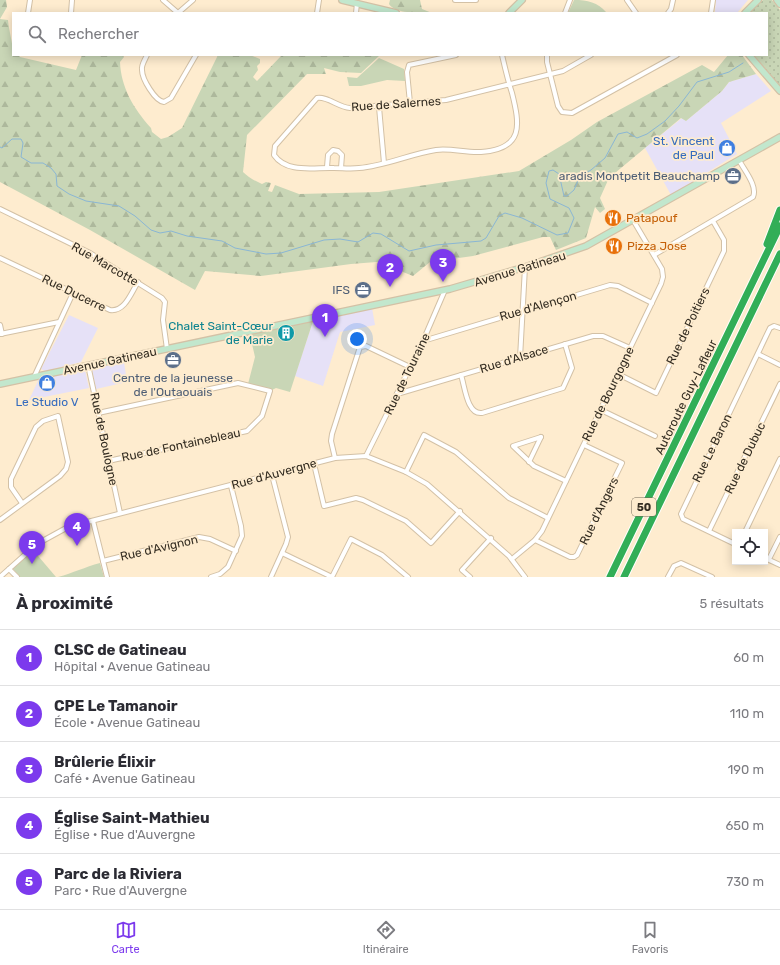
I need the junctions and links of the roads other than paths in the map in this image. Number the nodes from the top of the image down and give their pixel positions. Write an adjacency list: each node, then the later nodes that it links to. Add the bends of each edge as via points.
1 (30, 0): 18 (street)
2 (72, 0): 19 (street)
3 (163, 0): 20 (street)
4 (193, 0): 21 (street)
5 (319, 0): 22 (street)
6 (342, 0): 16 (street)
7 (455, 0): 8 (street)
8 (476, 0)
9 (522, 0): 25 (street)
10 (570, 0): 26 (street)
11 (626, 0): 27 (street)
12 (673, 0): 28 (street)
13 (713, 0): 29 (street)
14 (758, 0): 30 (street)
15 (777, 0): 17 (street)
16 (357, 4): 23 (street); 24 (street)
17 (780, 4)
18 (28, 12)
19 (71, 12)
20 (177, 12)
21 (179, 12)
22 (316, 12)
23 (356, 12)
24 (392, 12)
25 (510, 12)
26 (565, 12)
27 (635, 12)
28 (669, 12)
29 (711, 12)
30 (746, 12)
31 (147, 56): 32 (street, via 142,66 143,76 156,99 164,102 171,98)
32 (195, 56)
33 (450, 56): 42 (street, via 409,65 406,72)
34 (502, 56): 40 (street, Rue de Salernes)
35 (547, 56): 39 (street)
36 (589, 56): 39 (street, via 567,69)
37 (674, 56): 39 (street, via 569,114 560,109)
38 (750, 56): 41 (street)
39 (550, 74): 40 (street)
40 (509, 84): 42 (street, Rue de Salernes, via 440,101); 46 (street, Rue de Salernes, via 518,126 514,137 504,146 483,152 437,150)
41 (780, 91)
42 (410, 103): 43 (street, Rue de Salernes)
43 (379, 107): 46 (street); 47 (street, Rue de Salernes, via 345,108 324,98 317,98 274,149 276,157 286,165 303,168)
44 (780, 137): 45 (street, Avenue Gatineau)
45 (739, 160): 51 (street, Avenue Gatineau); 52 (street, via 754,187 754,195 749,201)
46 (384, 163): 48 (street, Rue de Salernes, via 359,168)
47 (327, 167): 48 (street, Rue de Salernes); 48 (street, via 328,155 333,150 342,155)
48 (341, 168)
49 (0, 209): 60 (street, Rue Marcotte, via 87,252)
50 (780, 210): 59 (highway)
51 (634, 220): 55 (street, Rue de Bourgogne); 58 (street, Avenue Gatineau, via 581,249)
52 (713, 221): 55 (street); 79 (street, Rue de Poitiers, via 725,242 724,251 656,393)
53 (780, 226): 59 (highway, Autoroute Guy-Lafleur / 50)
54 (780, 254): 63 (highway, Autoroute Guy-Lafleur / 50)
55 (654, 255): 64 (street, Rue de Bourgogne, via 662,269 663,277)
56 (0, 258): 62 (street, Rue Ducerre)
57 (780, 263): 63 (highway)
58 (525, 267): 61 (street, Avenue Gatineau); 65 (street)
59 (756, 276): 128 (highway, Autoroute Guy-Lafleur / 50)
60 (138, 282): 62 (street, Rue Ducerre, via 123,306 117,310 110,310); 73 (street, Rue Marcotte, via 165,302 163,320)
61 (445, 290): 70 (street, Rue de Touraine); 73 (street, Avenue Gatineau)
62 (73, 293): 66 (street)
63 (758, 301): 129 (highway, Autoroute Guy-Lafleur / 50)
64 (652, 303): 65 (street, Rue d'Alençon, via 618,286 610,285); 72 (street, Rue de Bourgogne)
65 (522, 311): 70 (street, Rue d'Alençon); 75 (street)
66 (59, 322): 69 (street); 81 (street)
67 (0, 325): 69 (street)
68 (780, 328): 74 (street, Rue Le Baron, via 773,326)
69 (1, 334)
70 (423, 341): 78 (street, Rue de Touraine)
71 (565, 344): 72 (street, Rue d'Alsace, via 597,335); 75 (street, Rue d'Alsace); 80 (street, via 572,368 563,388 482,413 472,409)
72 (630, 348): 79 (street, Rue de Bourgogne)
73 (167, 349): 76 (street, Avenue Gatineau)
74 (758, 354): 77 (street); 106 (street, Rue Le Baron, via 681,514 683,519)
75 (520, 358): 80 (street, Rue d'Alsace)
76 (88, 365): 81 (street, Avenue Gatineau); 86 (street, Rue de Boulogne)
77 (780, 365)
78 (410, 367): 84 (street, Rue de Touraine); 90 (street, via 366,346 360,347 332,434)
79 (618, 374): 85 (street, Rue de Bourgogne)
80 (461, 375): 84 (street, Rue d'Alsace)
81 (34, 377): 82 (street, Avenue Gatineau)
82 (0, 384)
83 (780, 384): 106 (street, Rue de Dubuc)
84 (397, 394): 89 (street, Rue de Touraine)
85 (601, 410): 87 (street); 88 (street, Rue de Bourgogne)
86 (98, 413): 92 (street, Rue de Boulogne); 92 (street, Rue de Fontainebleau, via 238,383 270,391 262,416 247,431)
87 (655, 436)
88 (584, 445): 97 (street, Rue de Bourgogne); 109 (street, Rue d'Angers, via 622,463 578,555 570,557)
89 (366, 456): 90 (street, Rue d'Auvergne); 95 (street, Rue d'Auvergne)
90 (335, 458): 94 (street, Rue d'Auvergne)
91 (780, 459): 105 (street)
92 (108, 461): 101 (street, Rue de Boulogne)
93 (529, 462): 93 (street, via 513,446 541,438 535,450); 97 (street)
94 (314, 464): 96 (street, Rue d'Auvergne); 100 (street, via 324,506 356,498 363,500 406,521 431,543)
95 (406, 472): 100 (street, Rue d'Auvergne, via 436,490); 102 (street, via 424,435 456,452 509,498)
96 (272, 475): 98 (street, Rue d'Auvergne); 112 (street, via 287,533)
97 (566, 481): 102 (street, Rue de Bourgogne)
98 (231, 486): 101 (street, Rue d'Auvergne); 111 (street, via 242,533)
99 (22, 503): 99 (street, via 66,469 67,459 58,416 43,421 36,428 11,479 11,487); 103 (street)
100 (460, 511): 108 (street, Rue d'Auvergne)
101 (120, 514): 104 (street, Rue d'Auvergne)
102 (548, 518): 109 (street, Rue de Bourgogne)
103 (0, 520)
104 (93, 520): 116 (street); 118 (street, Rue d'Auvergne, via 47,537)
105 (746, 529)
106 (709, 531): 110 (street, Rue Le Baron)
107 (780, 537): 113 (street)
108 (491, 538): 114 (street, Rue d'Auvergne); 126 (street, via 462,570)
109 (535, 540): 114 (street, Rue de Bourgogne)
110 (732, 542)
111 (236, 551): 116 (street, Rue d'Avignon, via 210,539 199,538); 122 (street, via 225,570)
112 (282, 553): 123 (street); 124 (street)
113 (768, 557)
114 (512, 559): 127 (street, Rue d'Auvergne)
115 (768, 559): 117 (street)
116 (103, 561): 121 (street)
117 (780, 565)
118 (9, 569): 119 (street, Rue d'Auvergne); 120 (street)
119 (0, 577)
120 (16, 577)
121 (107, 577)
122 (211, 577)
123 (271, 577)
124 (332, 577): 125 (street, via 351,539 382,555)
125 (408, 577)
126 (470, 577)
127 (525, 577)
128 (610, 577)
129 (624, 577)
130 (668, 577): 131 (street, via 674,566 681,563)
131 (712, 577)

